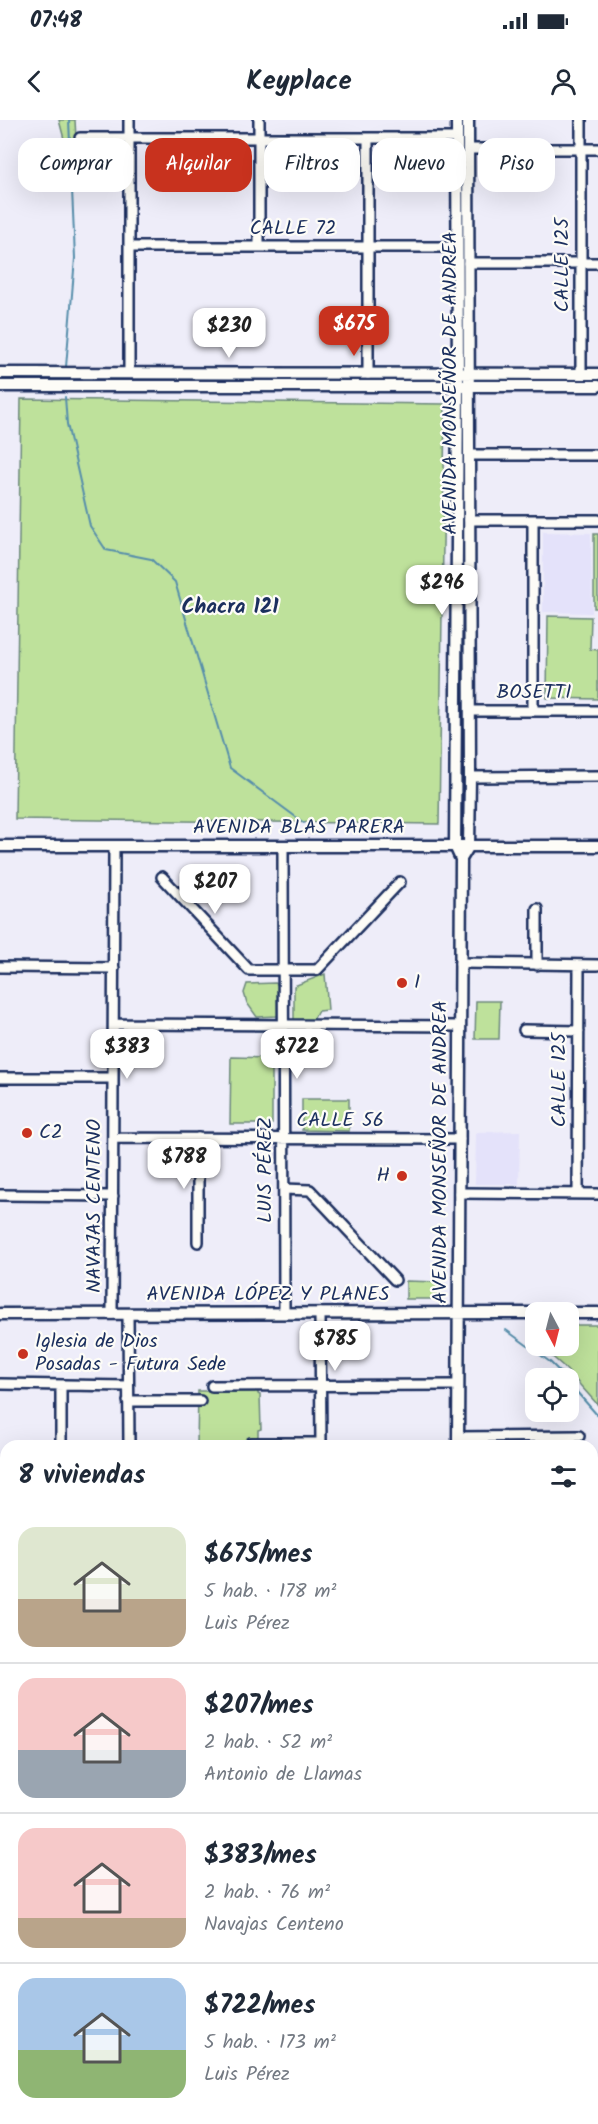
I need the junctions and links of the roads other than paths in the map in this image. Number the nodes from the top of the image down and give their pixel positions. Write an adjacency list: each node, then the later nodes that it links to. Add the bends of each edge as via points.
1 (129, 120): 6 (street)
2 (259, 120): 8 (street)
3 (457, 120): 11 (main road, AVENIDA MONSEÑOR DE ANDREA)
4 (468, 120): 12 (main road, AVENIDA MONSEÑOR DE ANDREA)
5 (581, 120): 13 (street, CALLE 125)
6 (129, 138)
7 (133, 138): 8 (street)
8 (259, 138): 9 (street); 18 (street)
9 (368, 138): 10 (street); 19 (street)
10 (372, 138)
11 (457, 138)
12 (468, 149): 13 (street); 21 (main road, AVENIDA MONSEÑOR DE ANDREA)
13 (581, 149): 14 (street); 22 (street, CALLE 125)
14 (598, 149)
15 (129, 192): 17 (street)
16 (457, 192): 20 (main road, AVENIDA MONSEÑOR DE ANDREA)
17 (129, 247): 18 (street, CALLE 72); 27 (street)
18 (260, 247): 19 (street, CALLE 72)
19 (368, 247): 20 (street, CALLE 72); 24 (street)
20 (457, 247): 29 (main road, AVENIDA MONSEÑOR DE ANDREA)
21 (468, 263): 22 (street); 29 (main road, AVENIDA MONSEÑOR DE ANDREA)
22 (581, 263): 23 (street); 30 (street, CALLE 125)
23 (598, 263)
24 (368, 316)
25 (368, 340): 28 (street)
26 (0, 373): 27 (main road)
27 (129, 374): 28 (main road)
28 (368, 374): 29 (main road)
29 (463, 374): 30 (main road); 33 (main road, AVENIDA MONSEÑOR DE ANDREA)
30 (581, 374): 31 (main road)
31 (598, 374)
32 (0, 386): 33 (main road)
33 (463, 386): 34 (main road); 35 (main road, AVENIDA MONSEÑOR DE ANDREA); 48 (main road, AVENIDA MONSEÑOR DE ANDREA)
34 (598, 386)
35 (469, 455): 36 (street); 37 (main road, AVENIDA MONSEÑOR DE ANDREA)
36 (598, 455)
37 (469, 520): 38 (street); 40 (main road, AVENIDA MONSEÑOR DE ANDREA)
38 (533, 520): 39 (street); 41 (street)
39 (598, 520)
40 (470, 711): 41 (street, BOSETTI); 44 (main road, AVENIDA MONSEÑOR DE ANDREA)
41 (533, 711): 42 (street, BOSETTI)
42 (598, 711)
43 (598, 776): 44 (street)
44 (470, 777): 49 (main road, AVENIDA MONSEÑOR DE ANDREA)
45 (0, 846): 46 (main road, AVENIDA BLAS PARERA)
46 (114, 846): 47 (main road, AVENIDA BLAS PARERA); 60 (street, NAVAJAS CENTENO)
47 (283, 846): 48 (main road, AVENIDA BLAS PARERA); 61 (street, LUIS PÉREZ)
48 (455, 846): 49 (main road, AVENIDA BLAS PARERA); 51 (main road, AVENIDA MONSEÑOR DE ANDREA)
49 (469, 846): 50 (main road, AVENIDA BLAS PARERA); 51 (main road)
50 (598, 846)
51 (461, 859): 55 (main road, AVENIDA MONSEÑOR DE ANDREA)
52 (162, 877): 61 (street, via 249,970)
53 (400, 882): 61 (street, via 316,970)
54 (537, 909): 56 (street)
55 (460, 963): 56 (street); 64 (main road, AVENIDA MONSEÑOR DE ANDREA)
56 (537, 964): 57 (street)
57 (579, 965): 58 (street); 66 (street, CALLE 125)
58 (598, 965)
59 (0, 967): 60 (street)
60 (114, 968): 62 (street, NAVAJAS CENTENO)
61 (284, 971): 63 (street, LUIS PÉREZ)
62 (114, 1024): 63 (street); 68 (street, NAVAJAS CENTENO)
63 (284, 1025): 64 (street); 71 (street, LUIS PÉREZ)
64 (460, 1026): 72 (main road, AVENIDA MONSEÑOR DE ANDREA)
65 (524, 1030): 66 (street)
66 (579, 1031): 75 (street, CALLE 125)
67 (0, 1078): 68 (street)
68 (113, 1078): 69 (street, NAVAJAS CENTENO)
69 (113, 1138): 70 (street, CALLE 56); 78 (street, NAVAJAS CENTENO)
70 (198, 1138): 71 (street, CALLE 56); 79 (street)
71 (284, 1138): 72 (street, CALLE 56); 73 (street, LUIS PÉREZ)
72 (460, 1139): 74 (main road, AVENIDA MONSEÑOR DE ANDREA)
73 (284, 1189): 80 (street, via 310,1190); 81 (street, LUIS PÉREZ)
74 (459, 1193): 75 (street); 83 (main road, AVENIDA MONSEÑOR DE ANDREA)
75 (578, 1194): 76 (street)
76 (598, 1194)
77 (0, 1195): 78 (street)
78 (113, 1196): 88 (street, NAVAJAS CENTENO)
79 (198, 1242)
80 (395, 1280)
81 (284, 1313): 82 (main road, AVENIDA LÓPEZ Y PLANES); 89 (main road, AVENIDA LÓPEZ Y PLANES)
82 (320, 1313): 83 (main road, AVENIDA LÓPEZ Y PLANES); 95 (street)
83 (458, 1313): 84 (main road, AVENIDA LÓPEZ Y PLANES); 92 (main road, AVENIDA MONSEÑOR DE ANDREA)
84 (525, 1313)
85 (579, 1313): 86 (main road)
86 (598, 1313)
87 (0, 1314): 88 (main road, AVENIDA LÓPEZ Y PLANES)
88 (112, 1314): 89 (main road, AVENIDA LÓPEZ Y PLANES)
89 (128, 1314): 93 (street)
90 (0, 1384): 91 (street)
91 (61, 1385): 93 (street); 99 (street)
92 (458, 1385): 95 (street); 102 (main road, AVENIDA MONSEÑOR DE ANDREA)
93 (128, 1386): 96 (street)
94 (212, 1386): 95 (street)
95 (321, 1386): 101 (street)
96 (128, 1401): 97 (street); 100 (street)
97 (201, 1401)
98 (579, 1436): 103 (street)
99 (61, 1440)
100 (129, 1440)
101 (321, 1440)
102 (458, 1440)
103 (498, 1440)

